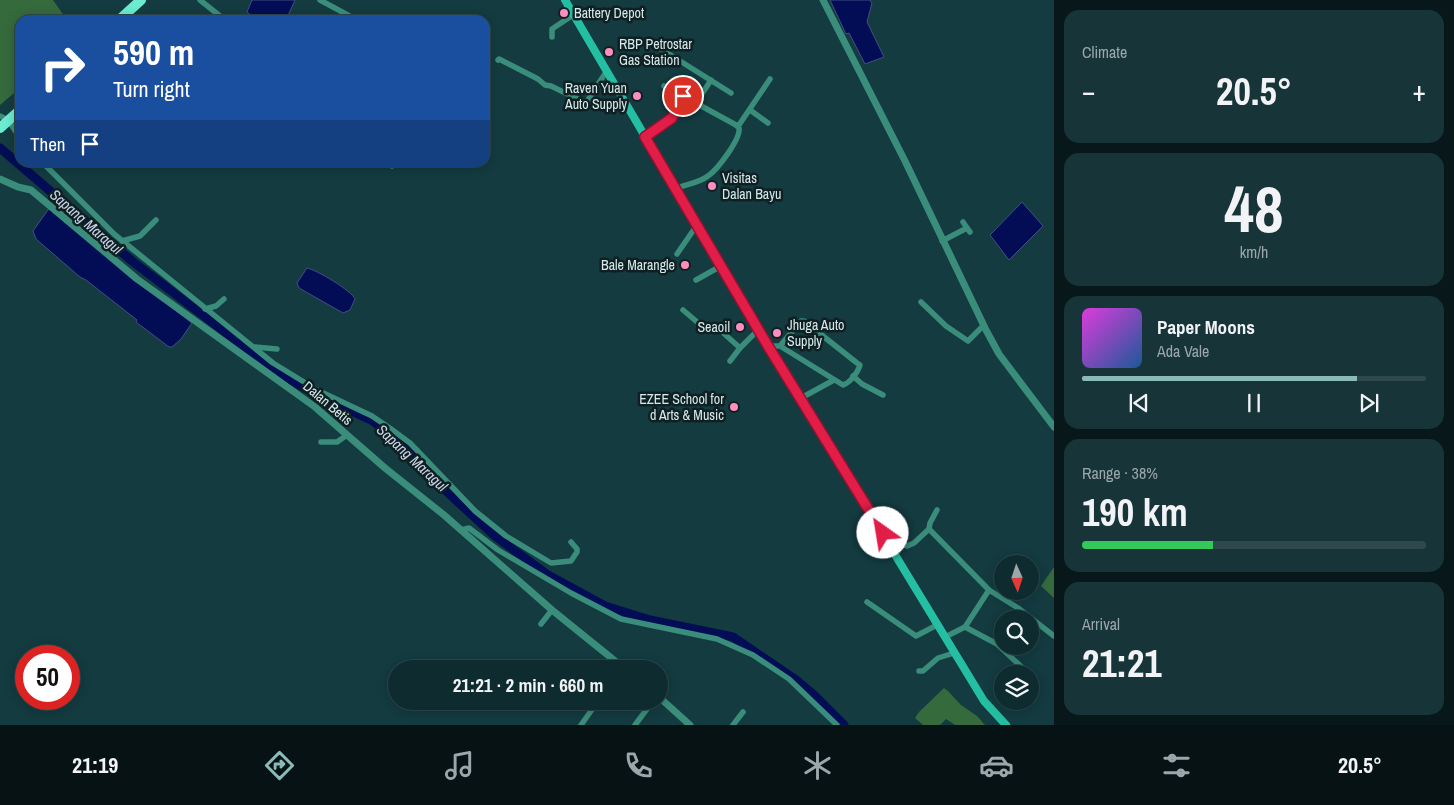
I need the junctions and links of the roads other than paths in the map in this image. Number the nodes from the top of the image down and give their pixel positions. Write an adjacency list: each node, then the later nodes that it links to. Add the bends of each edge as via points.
1 (141, 0): 6 (highway)
2 (200, 0): 7 (street)
3 (320, 0): 8 (street)
4 (824, 0): 34 (street)
5 (568, 2): 9 (main road)
6 (124, 15)
7 (219, 15)
8 (348, 15)
9 (573, 15): 10 (street, via 552,29); 13 (main road)
10 (552, 37)
11 (653, 44): 15 (street)
12 (498, 60): 13 (street, via 582,103 588,101)
13 (606, 72): 26 (main road)
14 (770, 79): 20 (street)
15 (711, 80): 17 (street); 19 (street)
16 (664, 86): 18 (street)
17 (731, 93)
18 (683, 96): 19 (street); 26 (street, via 672,118)
19 (696, 103): 24 (street)
20 (750, 110): 23 (street); 24 (street)
21 (15, 113): 22 (highway)
22 (4, 121): 25 (street)
23 (768, 123)
24 (736, 125): 29 (street, via 739,135 717,167 708,176)
25 (15, 133)
26 (645, 137): 29 (main road)
27 (47, 167): 33 (street)
28 (0, 179): 55 (street, Dalan Betis, via 31,190 137,279 292,389)
29 (676, 189): 32 (main road)
30 (156, 220): 33 (street, via 140,236)
31 (963, 222): 34 (street, via 968,230)
32 (697, 225): 35 (street); 36 (main road)
33 (122, 241): 40 (street)
34 (942, 241): 42 (street)
35 (677, 254)
36 (721, 266): 37 (street); 43 (main road)
37 (696, 280)
38 (224, 299): 40 (street)
39 (921, 302): 42 (street, via 946,326 968,341)
40 (205, 309): 46 (street)
41 (683, 310): 48 (street, via 703,327 719,328)
42 (983, 326): 54 (street, via 999,354)
43 (758, 330): 44 (main road); 48 (street)
44 (768, 346): 45 (street); 53 (main road)
45 (780, 346): 50 (street, via 801,321 807,322 860,365); 51 (street)
46 (255, 347): 47 (street); 60 (street, via 273,363 317,390 372,416 410,443 489,524 542,560 551,563 571,561 577,549)
47 (277, 348)
48 (740, 348): 49 (street)
49 (730, 361)
50 (853, 376): 51 (street, via 843,385); 52 (street)
51 (834, 380): 53 (street)
52 (883, 395)
53 (801, 398): 61 (main road)
54 (1054, 427)
55 (347, 435): 56 (street, via 336,442); 59 (street, Dalan Betis)
56 (321, 442)
57 (937, 510): 58 (street)
58 (929, 529): 61 (street, via 914,543); 62 (street)
59 (461, 530): 64 (street, Dalan Betis); 83 (street, via 469,528 498,550 621,619 717,638 753,655 789,680)
60 (571, 542)
61 (892, 548): 66 (main road)
62 (989, 590): 67 (street); 68 (street)
63 (867, 602): 66 (street, via 916,636)
64 (552, 610): 65 (street); 71 (street, Dalan Betis)
65 (541, 624)
66 (937, 625): 69 (main road)
67 (965, 627): 69 (street); 72 (street, via 996,644)
68 (1054, 636)
69 (945, 637): 70 (main road)
70 (954, 653): 73 (street, via 938,658); 78 (main road, via 984,701)
71 (613, 660)
72 (1020, 665)
73 (919, 671)
74 (668, 705): 81 (street)
75 (592, 710): 79 (street)
76 (646, 710): 80 (street)
77 (743, 712): 82 (street)
78 (1003, 724)
79 (581, 725)
80 (635, 725)
81 (690, 725)
82 (733, 725)
83 (837, 725)

